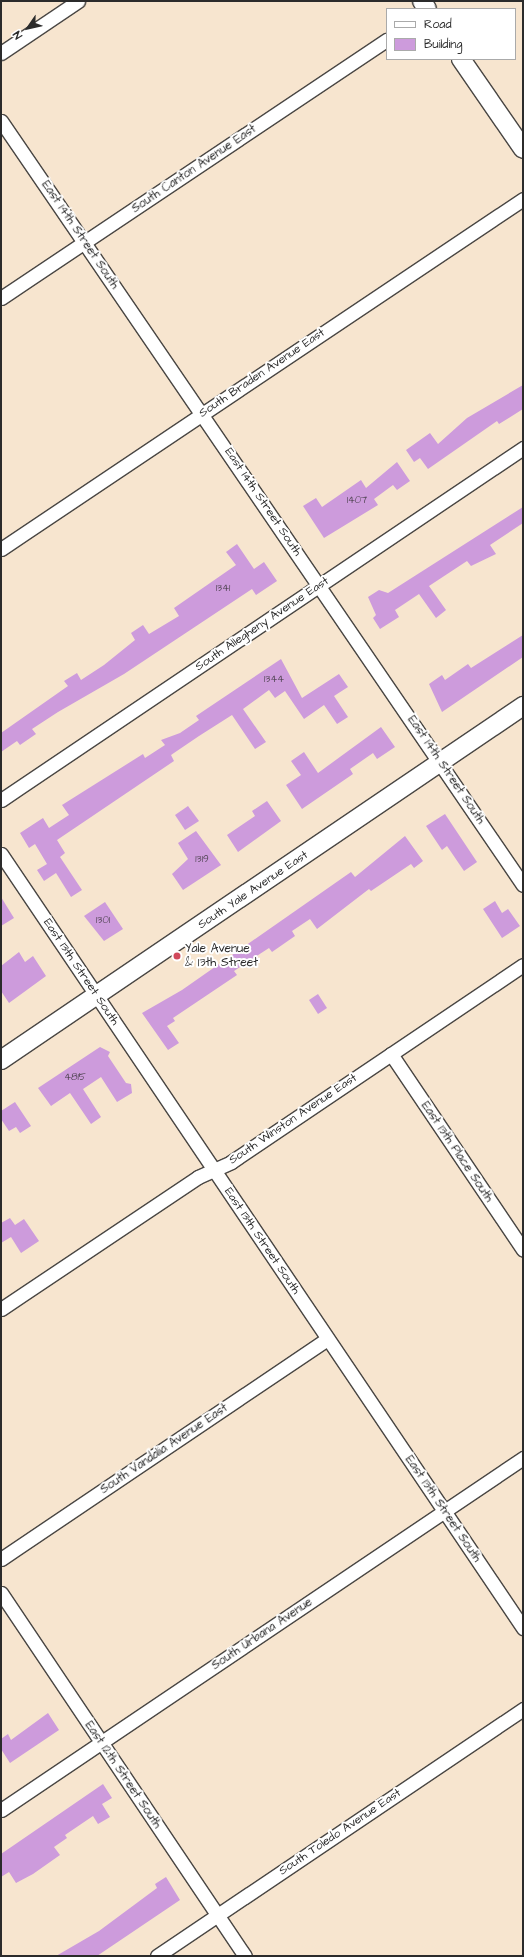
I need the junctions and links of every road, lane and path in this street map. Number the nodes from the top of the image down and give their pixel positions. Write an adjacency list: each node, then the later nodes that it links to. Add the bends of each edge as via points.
1 (78, 1): 3 (street)
2 (386, 41): 8 (street, South Canton Avenue East)
3 (1, 53)
4 (462, 60): 6 (main road)
5 (1, 121): 8 (street, East 14th Street South)
6 (523, 149)
7 (523, 199): 10 (street, South Braden Avenue East)
8 (84, 242): 9 (street, South Canton Avenue East); 10 (street, East 14th Street South)
9 (1, 298)
10 (202, 413): 12 (street, South Braden Avenue East); 13 (street, East 14th Street South)
11 (523, 448): 13 (street, South Allegheny Avenue East)
12 (1, 549)
13 (320, 585): 17 (street, East 14th Street South); 18 (street, South Allegheny Avenue East)
14 (523, 706): 16 (main road, South Yale Avenue East)
15 (523, 711): 16 (main road, South Yale Avenue East)
16 (505, 721): 17 (main road, South Yale Avenue East)
17 (442, 764): 20 (street, East 14th Street South); 22 (main road, South Yale Avenue East)
18 (1, 800)
19 (1, 854): 22 (street, East 13th Street South)
20 (523, 885)
21 (523, 965): 23 (street, South Winston Avenue East)
22 (97, 995): 24 (main road, South Yale Avenue East); 25 (street, East 13th Street South)
23 (391, 1054): 25 (street, South Winston Avenue East, via 231,1162); 26 (street, East 13th Place South)
24 (1, 1060)
25 (214, 1169): 27 (street, South Winston Avenue East); 28 (street, East 13th Street South)
26 (523, 1250)
27 (1, 1309)
28 (327, 1339): 30 (street, East 13th Street South); 31 (street, South Vandalia Avenue East)
29 (523, 1458): 30 (street, South Urbana Avenue)
30 (445, 1511): 33 (street, East 13th Street South); 35 (street, South Urbana Avenue)
31 (1, 1560)
32 (1, 1592): 35 (street, East 12th Street South)
33 (523, 1628)
34 (523, 1709): 37 (street, South Toledo Avenue East)
35 (101, 1742): 36 (street, South Urbana Avenue); 37 (street, East 12th Street South)
36 (1, 1810)
37 (218, 1915): 38 (street, South Toledo Avenue East); 39 (street, East 12th Street South)
38 (157, 1956)
39 (245, 1956)

